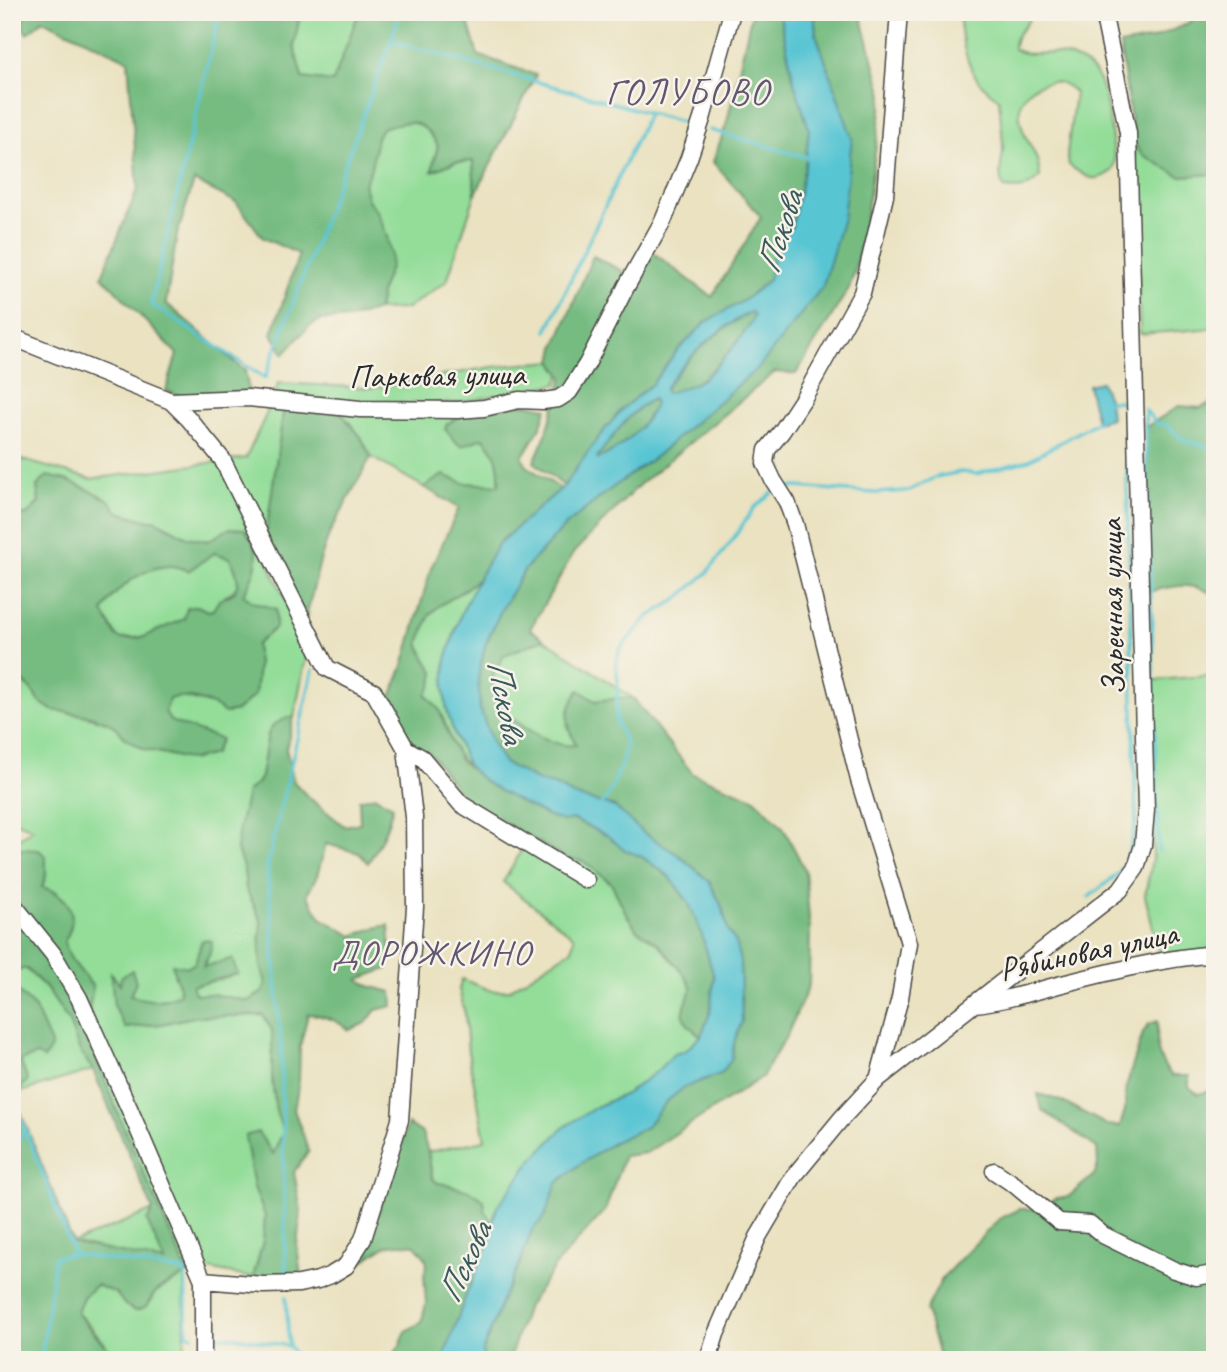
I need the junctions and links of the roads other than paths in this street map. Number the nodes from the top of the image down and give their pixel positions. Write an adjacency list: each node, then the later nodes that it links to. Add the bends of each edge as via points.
1 (732, 12): 5 (street, Парковая улица, via 702,119 663,221 569,392 558,399 458,410 360,409 248,398)
2 (899, 12): 11 (street, Заречная улица, via 885,195 862,293 803,399 767,450 765,463 795,524 859,780 909,943 900,999)
3 (1103, 12): 10 (street, Заречная улица, via 1128,133 1146,797 1143,845 1136,868 1120,890)
4 (12, 337): 5 (street, Парковая улица)
5 (171, 401): 6 (street, via 222,459 327,668 374,692)
6 (406, 749): 7 (street, via 422,758 461,804); 14 (street, via 414,817 415,907 400,1120 363,1239 346,1266 318,1280 263,1285)
7 (586, 880)
8 (12, 903): 14 (street, via 53,954 79,998)
9 (1215, 954): 10 (street, Рябиновая улица, via 1160,961)
10 (974, 1004): 11 (street, Заречная улица)
11 (878, 1079): 16 (street, Заречная улица, via 794,1176 758,1237)
12 (994, 1171): 13 (street, via 1059,1222 1090,1224 1102,1235 1196,1277)
13 (1215, 1271)
14 (204, 1280): 15 (street)
15 (203, 1360)
16 (708, 1360)

